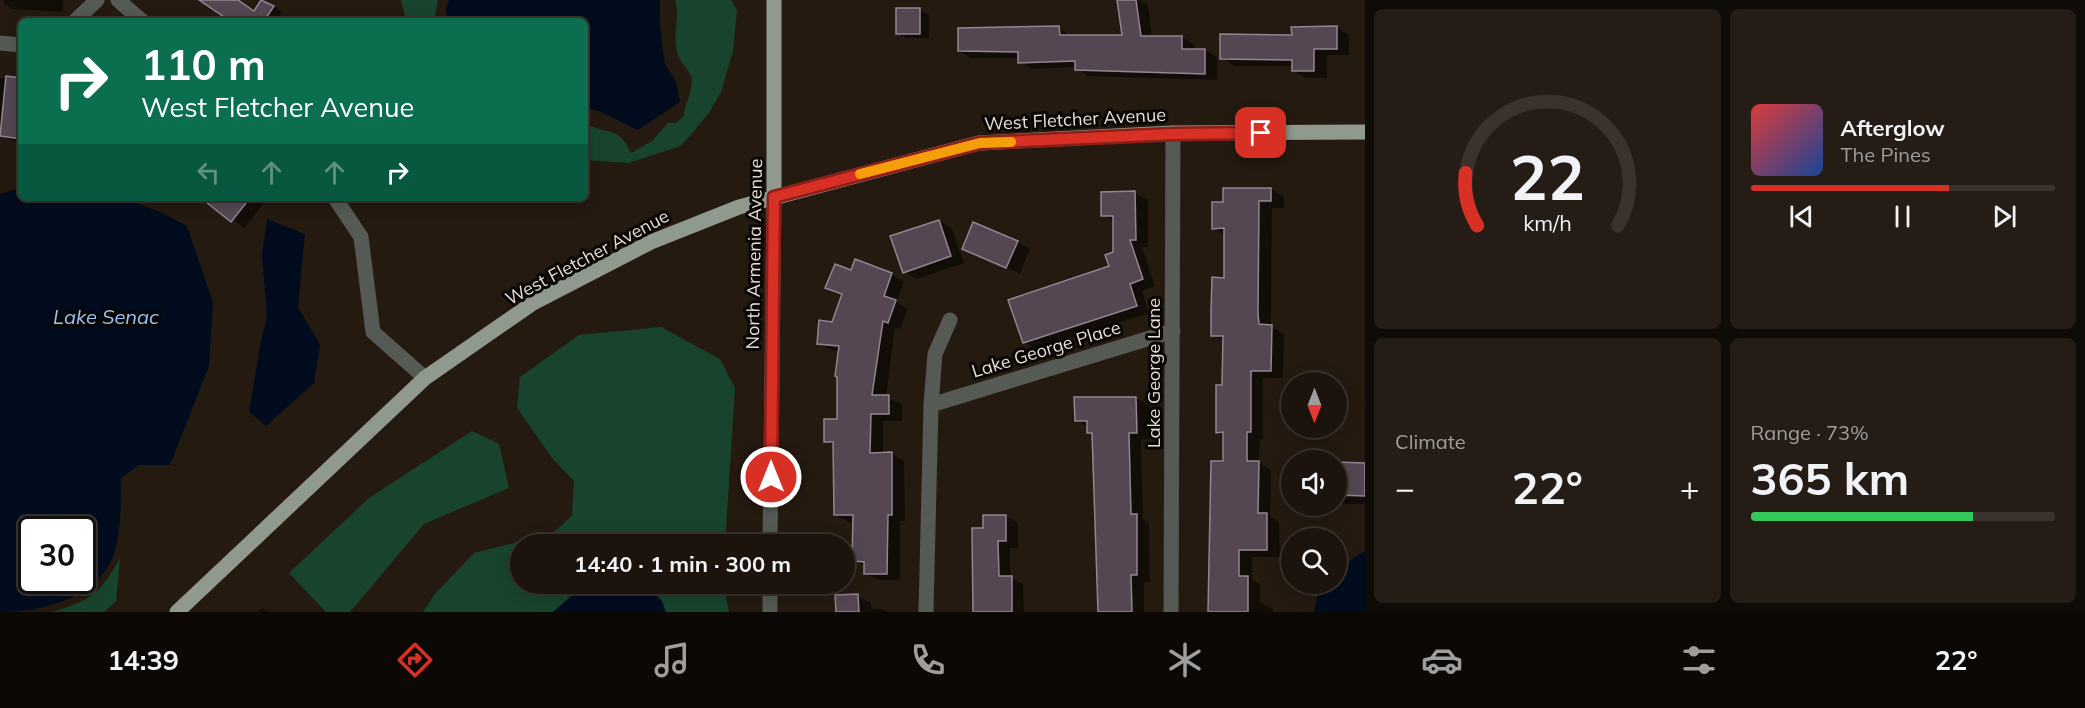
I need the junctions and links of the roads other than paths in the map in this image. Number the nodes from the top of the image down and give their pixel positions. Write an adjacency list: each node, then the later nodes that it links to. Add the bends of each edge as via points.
1 (98, 0): 4 (street)
2 (118, 0): 5 (street)
3 (774, 0): 10 (main road, North Armenia Avenue)
4 (78, 18)
5 (139, 18)
6 (0, 43): 7 (street)
7 (18, 45)
8 (1365, 132): 9 (main road, West Fletcher Avenue)
9 (1173, 134): 10 (main road, West Fletcher Avenue, via 980,143); 13 (street, Lake George Lane)
10 (774, 197): 14 (main road, West Fletcher Avenue, via 738,207 641,247 533,303); 16 (street, North Armenia Avenue)
11 (337, 201): 14 (street, via 361,237 373,332)
12 (950, 320): 15 (street, via 935,354)
13 (1173, 331): 15 (street, Lake George Place); 21 (street, Lake George Lane)
14 (425, 378): 18 (main road, West Fletcher Avenue)
15 (930, 405): 20 (street)
16 (770, 534)
17 (770, 594): 19 (street)
18 (177, 612)
19 (770, 612)
20 (927, 612)
21 (1171, 612)

